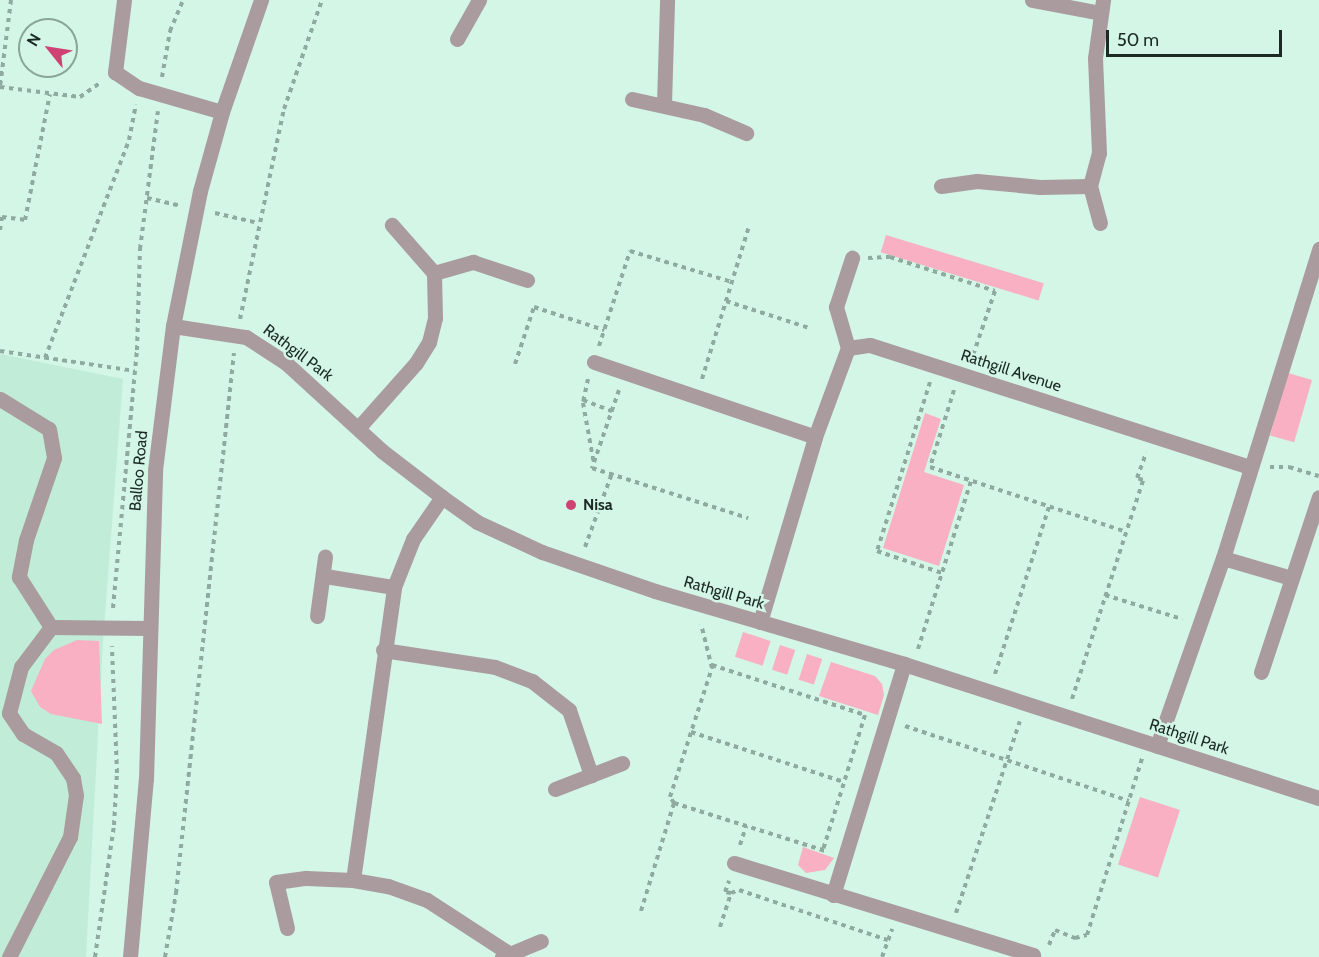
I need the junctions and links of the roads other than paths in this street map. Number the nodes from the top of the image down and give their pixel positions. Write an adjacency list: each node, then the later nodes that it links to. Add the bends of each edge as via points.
1 (124, 0): 10 (street, via 115,72 139,88)
2 (261, 0): 10 (street, Balloo Road)
3 (479, 0): 7 (street)
4 (666, 0): 9 (street)
5 (1032, 0): 6 (street)
6 (1102, 6): 13 (street, via 1095,58 1099,153)
7 (457, 39)
8 (632, 99): 9 (street)
9 (664, 104): 11 (street)
10 (222, 112): 20 (street, Balloo Road, via 196,209)
11 (746, 133)
12 (941, 186): 13 (street, via 977,181 1040,187)
13 (1090, 186): 14 (street)
14 (1100, 223)
15 (392, 225): 18 (street)
16 (1319, 249): 26 (street)
17 (852, 258): 21 (street, via 836,307)
18 (435, 273): 19 (street, via 473,262); 24 (street, via 435,318 429,342)
19 (527, 280)
20 (173, 326): 24 (street, Rathgill Park, via 246,337 286,363); 37 (street, Balloo Road, via 155,470)
21 (848, 348): 25 (street); 26 (street, Rathgill Avenue, via 870,345)
22 (594, 362): 25 (street)
23 (0, 399): 36 (street, via 14,404 49,429 54,458 26,540 19,577)
24 (360, 426): 27 (street, Rathgill Park, via 382,451)
25 (815, 437): 35 (street)
26 (1251, 467): 30 (street)
27 (442, 497): 33 (street, via 413,539); 35 (street, Rathgill Park, via 477,522 579,565)
28 (1319, 497): 32 (street)
29 (325, 557): 31 (street)
30 (1222, 558): 32 (street); 41 (street)
31 (325, 576): 33 (street); 34 (street)
32 (1292, 578): 40 (street)
33 (394, 587): 38 (street)
34 (317, 616)
35 (760, 622): 39 (street, Rathgill Park)
36 (51, 627): 37 (street); 53 (street, via 21,668 9,713 23,734 56,753 73,778 76,795 70,837)
37 (149, 628): 54 (street, Balloo Road, via 146,779)
38 (383, 650): 43 (street, via 495,667 532,681 569,710); 47 (street)
39 (908, 665): 41 (street, Rathgill Park); 48 (street)
40 (1261, 672)
41 (1152, 745): 45 (street, Rathgill Park)
42 (622, 763): 43 (street)
43 (591, 775): 44 (street)
44 (555, 789)
45 (1319, 798)
46 (734, 863): 48 (street)
47 (354, 880): 49 (street, via 306,878 276,882); 51 (street, via 388,886 427,900)
48 (833, 895): 52 (street)
49 (288, 927)
50 (542, 940): 51 (street)
51 (505, 954)
52 (1033, 955)
53 (9, 957)
54 (130, 957)

